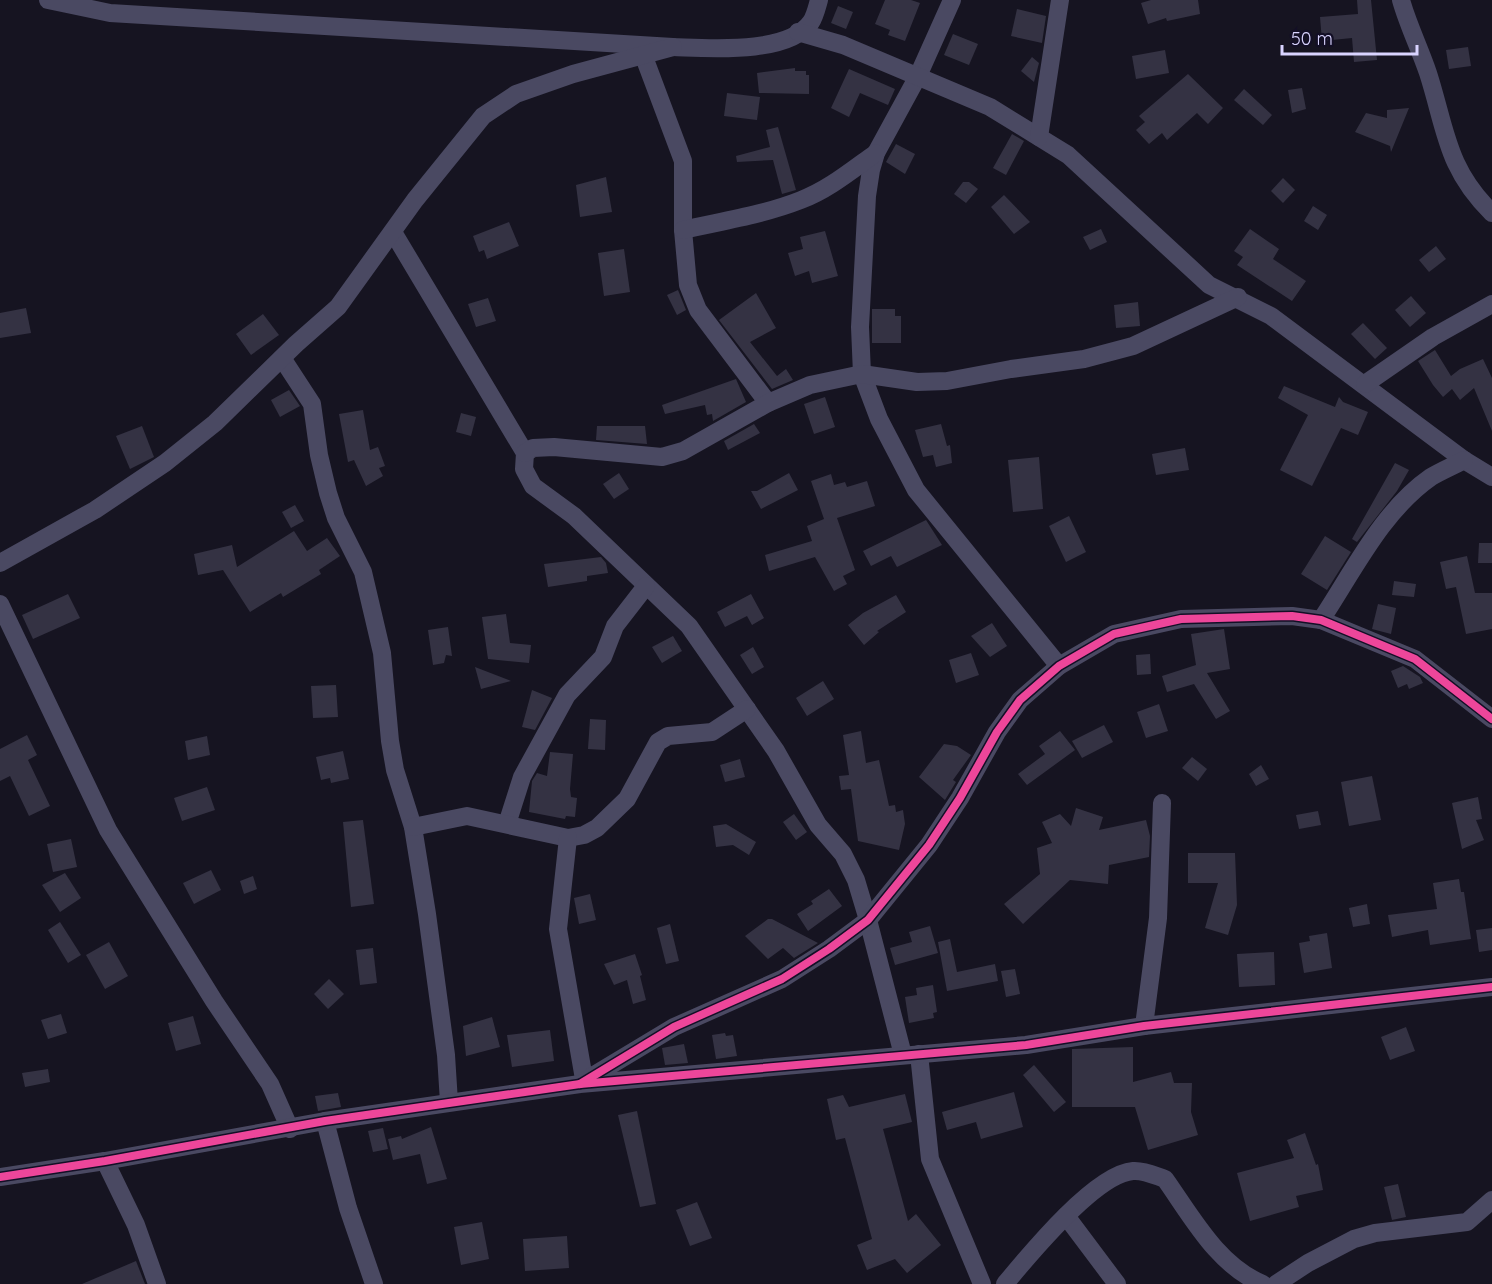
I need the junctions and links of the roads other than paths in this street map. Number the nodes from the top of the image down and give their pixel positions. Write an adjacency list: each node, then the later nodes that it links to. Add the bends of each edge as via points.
1 (48, 0): 7 (street, via 110,13)
2 (819, 0): 6 (street, via 810,23)
3 (952, 0): 9 (street)
4 (1060, 0): 10 (street)
5 (1401, 0): 12 (street, via 1428,74 1449,152 1465,180)
6 (798, 32): 7 (street, via 750,48); 9 (street, via 843,45)
7 (673, 47): 8 (street)
8 (644, 57): 13 (street, via 683,161); 14 (street, via 573,74 516,94 483,116)
9 (918, 76): 10 (street, via 990,107); 11 (street)
10 (1039, 137): 15 (street, via 1068,155 1209,285)
11 (876, 153): 13 (street, via 803,200); 18 (street, via 867,196 860,327)
12 (1492, 213)
13 (683, 230): 20 (street, via 688,285 698,310)
14 (393, 232): 17 (street, via 338,307); 21 (street)
15 (1238, 297): 18 (street, via 1133,346 1084,359 946,381 917,382); 19 (street)
16 (1492, 304): 19 (street, via 1433,337)
17 (282, 358): 24 (street, via 215,423 165,463 95,510); 33 (street, via 312,404 331,501 363,572 382,653 395,770)
18 (862, 374): 20 (street, via 810,385); 28 (street, via 879,419 916,490)
19 (1365, 384): 22 (street)
20 (768, 403): 21 (street, via 683,451 662,457 554,447 533,448)
21 (525, 453): 25 (street, via 524,470 533,486 574,516)
22 (1464, 460): 23 (street); 27 (street, via 1432,477 1385,522)
23 (1492, 477)
24 (0, 563)
25 (646, 586): 29 (street, via 689,626); 32 (street, via 615,626 603,657 567,695 522,777)
26 (0, 604): 42 (street, via 108,830 195,972 270,1084)
27 (1321, 620): 28 (street, via 1292,616 1181,619 1114,634); 30 (street, via 1415,659)
28 (1059, 666): 35 (street, via 1020,700 929,845)
29 (747, 709): 34 (street, via 712,732 668,736 658,742 627,799 597,828); 35 (street, via 818,825 843,854)
30 (1492, 719)
31 (1162, 803): 37 (street, via 1158,918)
32 (507, 824): 33 (street, via 467,816); 34 (street)
33 (413, 827): 40 (street, via 446,1055)
34 (568, 838): 39 (street, via 558,929)
35 (868, 920): 38 (street); 39 (street, via 782,979 674,1027)
36 (1492, 987): 37 (street)
37 (1144, 1026): 38 (street, via 1026,1044)
38 (911, 1054): 39 (street); 49 (street, via 930,1159)
39 (582, 1082): 40 (street)
40 (449, 1102): 41 (street)
41 (325, 1121): 42 (street); 48 (street, via 348,1208)
42 (290, 1129): 43 (street)
43 (105, 1161): 44 (street); 47 (street, via 136,1225)
44 (0, 1177)
45 (1492, 1200): 53 (street, via 1467,1222 1354,1239)
46 (1066, 1216): 50 (street); 51 (street); 52 (street, via 1107,1182 1133,1171 1152,1174 1165,1179 1209,1241 1239,1273)
47 (157, 1284)
48 (374, 1284)
49 (982, 1284)
50 (1005, 1284)
51 (1117, 1284)
52 (1263, 1284)
53 (1276, 1284)

